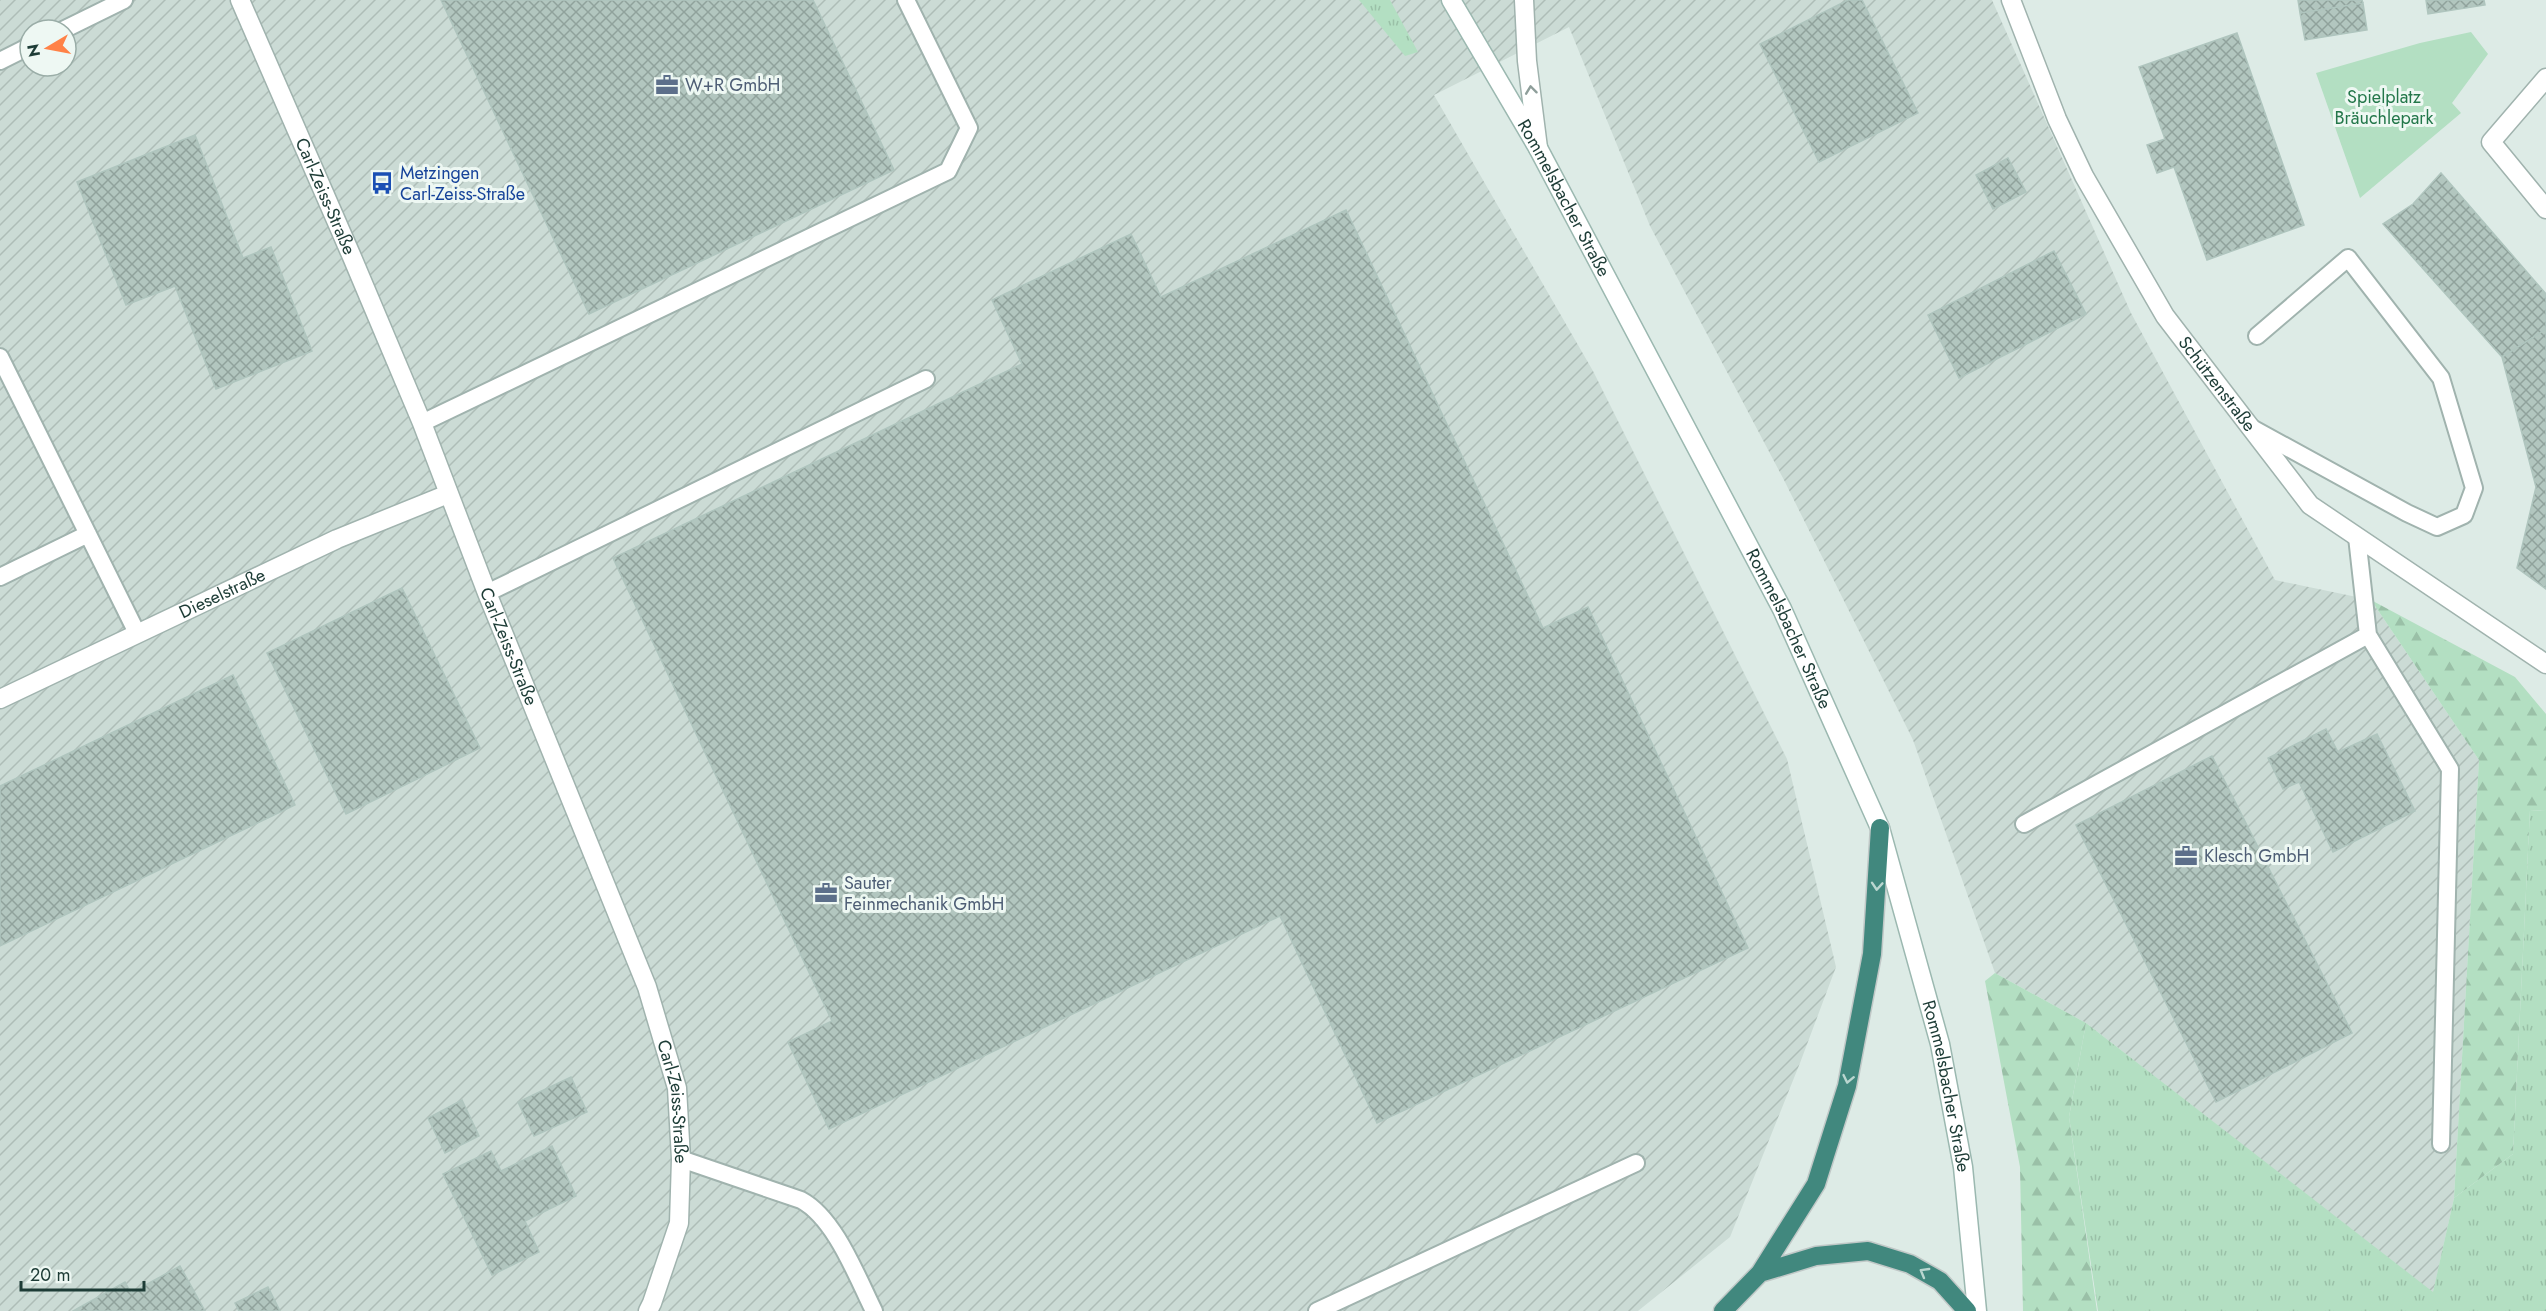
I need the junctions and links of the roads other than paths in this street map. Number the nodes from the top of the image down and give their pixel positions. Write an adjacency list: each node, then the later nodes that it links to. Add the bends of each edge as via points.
1 (124, 0): 7 (lane)
2 (240, 0): 16 (street, Carl-Zeiss-Straße)
3 (906, 0): 16 (lane, via 969,128 948,171)
4 (1451, 0): 11 (street, Rommelsbacher Straße)
5 (1524, 0): 11 (street, one-way to 5)
6 (2011, 0): 17 (street, Schützenstraße, via 2084,176 2165,316)
7 (78, 23)
8 (18, 52): 9 (lane)
9 (0, 61)
10 (2546, 78): 12 (street, via 2491,142)
11 (1538, 148): 28 (street, Rommelsbacher Straße, via 1782,609)
12 (2546, 209)
13 (2257, 336): 17 (lane, via 2348,258 2441,378 2474,488 2464,515 2437,527)
14 (0, 357): 19 (lane)
15 (926, 379): 22 (lane)
16 (422, 423): 18 (street, Carl-Zeiss-Straße)
17 (2248, 425): 20 (street, Schützenstraße, via 2310,505)
18 (448, 494): 22 (street, Carl-Zeiss-Straße); 23 (street, Dieselstraße, via 337,539)
19 (88, 534): 21 (lane); 23 (lane)
20 (2357, 537): 24 (lane); 25 (street, Schützenstraße)
21 (0, 578)
22 (488, 593): 30 (street, Carl-Zeiss-Straße, via 647,987 677,1088)
23 (137, 633): 26 (street, Dieselstraße)
24 (2368, 635): 27 (lane); 29 (lane, via 2450,769)
25 (2546, 664)
26 (0, 699)
27 (2024, 824)
28 (1881, 828): 32 (highway, one-way to 32, via 1872,954 1847,1086 1816,1184); 38 (street, Rommelsbacher Straße, via 1940,1044 1963,1167)
29 (2441, 1144)
30 (681, 1159): 33 (street, Carl-Zeiss-Straße, via 679,1223); 34 (lane, via 813,1207 824,1218)
31 (1636, 1163): 35 (lane)
32 (1760, 1273): 36 (highway); 37 (highway, one-way to 32, via 1940,1281 1910,1264 1868,1251 1816,1256)
33 (648, 1311)
34 (874, 1311)
35 (1317, 1311)
36 (1723, 1311)
37 (1967, 1311)
38 (1977, 1311)

